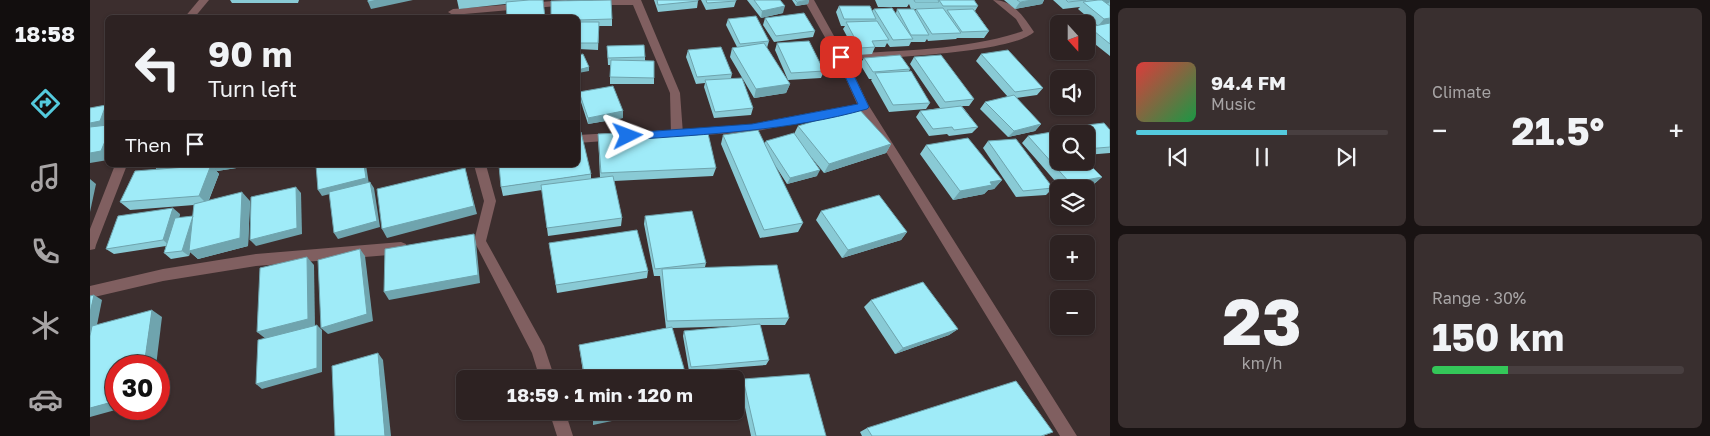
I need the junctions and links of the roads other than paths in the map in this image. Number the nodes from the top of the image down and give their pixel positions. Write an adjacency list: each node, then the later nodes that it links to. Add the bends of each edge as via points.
1 (204, 0): 6 (street)
2 (451, 0): 7 (street)
3 (809, 0): 8 (street)
4 (998, 0): 8 (street, via 1019,17 1029,32 997,43)
5 (636, 1): 7 (street, via 535,4); 9 (street, via 676,93 673,134 752,128)
6 (191, 15)
7 (453, 15)
8 (841, 57): 9 (street)
9 (864, 107): 20 (street)
10 (623, 136): 11 (street)
11 (580, 139)
12 (120, 167): 14 (street)
13 (481, 167): 17 (street, via 490,201 475,242 539,351)
14 (90, 245)
15 (412, 247): 16 (street, via 256,260 163,275)
16 (90, 292)
17 (545, 370)
18 (560, 420): 19 (street)
19 (565, 436)
20 (1070, 436)

